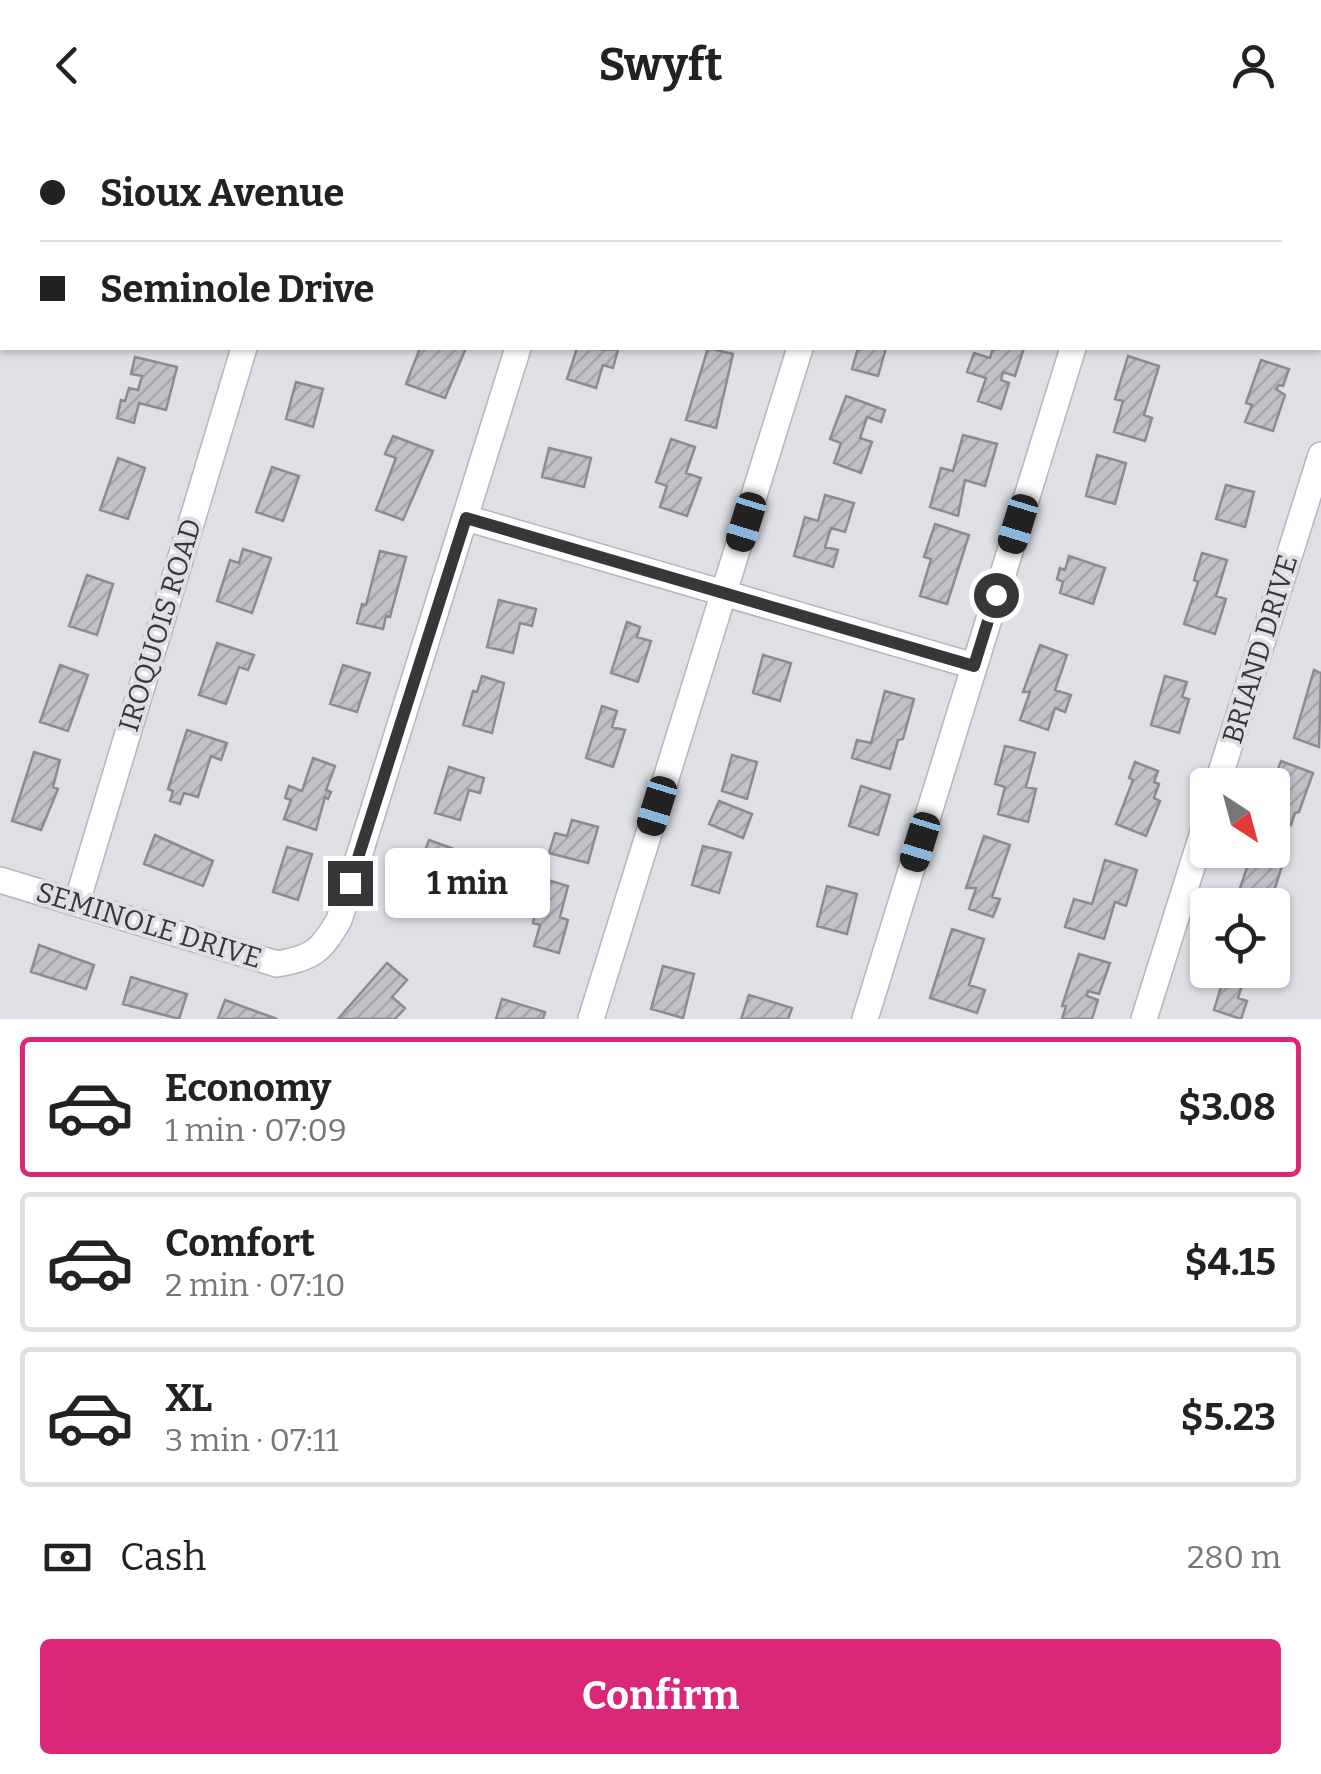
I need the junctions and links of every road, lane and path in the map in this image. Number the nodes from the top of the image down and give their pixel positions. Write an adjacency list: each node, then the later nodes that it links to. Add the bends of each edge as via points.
1 (243, 350): 12 (street, IROQUOIS ROAD)
2 (517, 350): 6 (street, SEMINOLE DRIVE)
3 (799, 350): 7 (street)
4 (1072, 350): 8 (street)
5 (1321, 455): 9 (street, BRIAND DRIVE)
6 (466, 518): 7 (street); 12 (street, SEMINOLE DRIVE, via 339,920 327,940 307,959 278,964)
7 (724, 592): 8 (street); 13 (street)
8 (974, 666): 14 (street)
9 (1222, 768)
10 (1192, 868): 15 (street)
11 (0, 880): 12 (street, SEMINOLE DRIVE)
12 (77, 902)
13 (591, 1019)
14 (865, 1019)
15 (1144, 1019)

